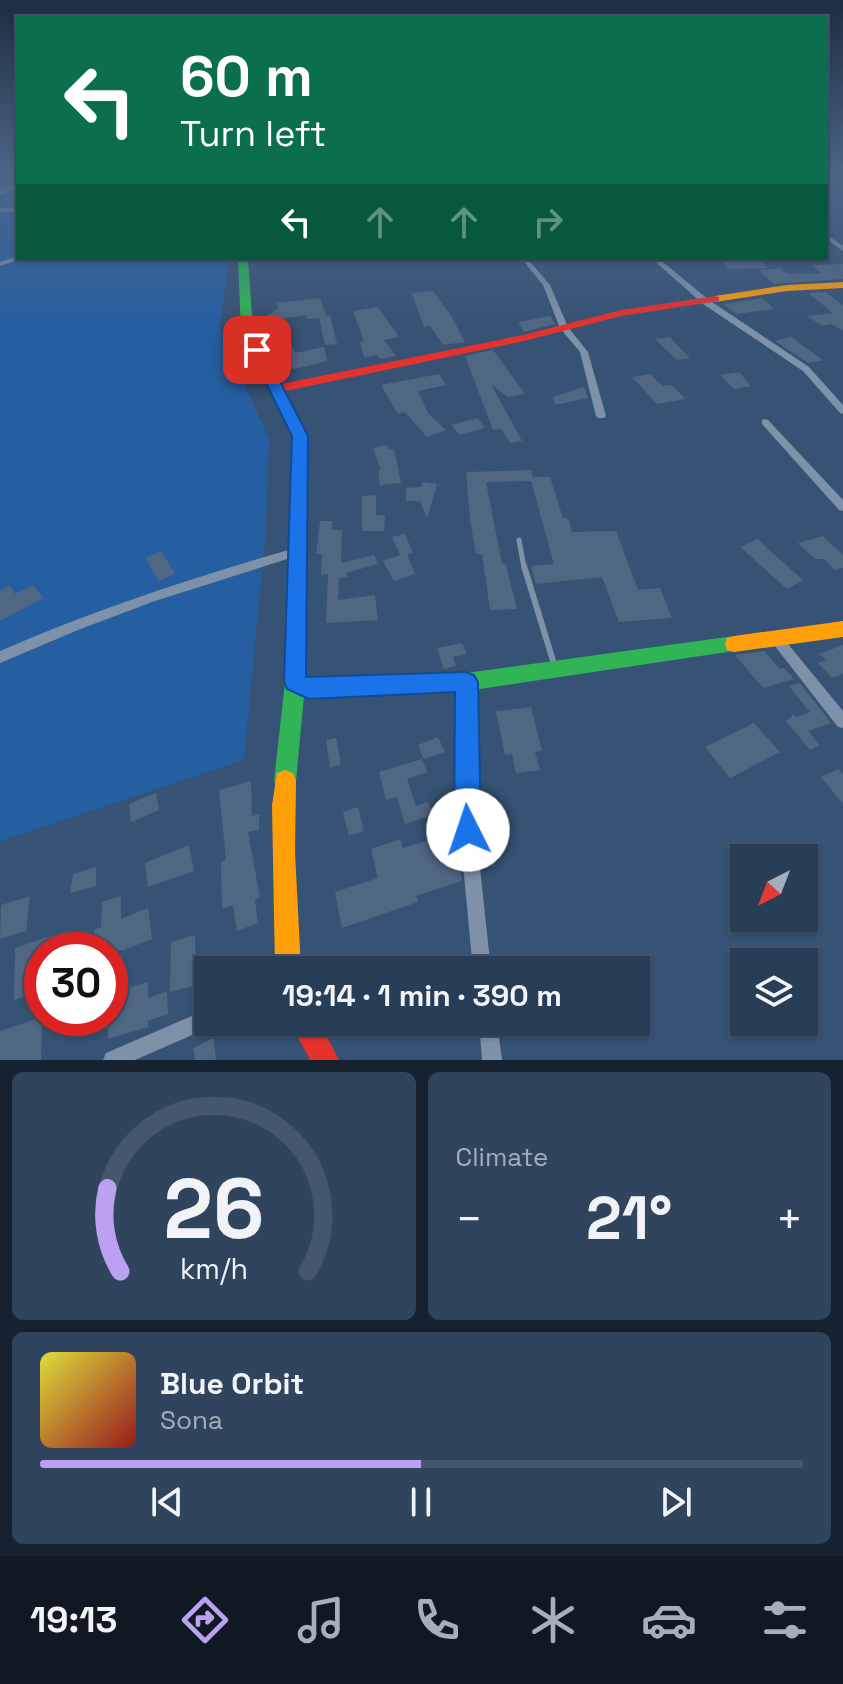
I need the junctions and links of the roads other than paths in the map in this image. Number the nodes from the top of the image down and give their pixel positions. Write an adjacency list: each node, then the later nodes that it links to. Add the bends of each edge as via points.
1 (243, 260): 7 (street, via 247,331)
2 (526, 260): 6 (street, via 546,285)
3 (656, 260): 5 (street)
4 (843, 285): 5 (street)
5 (706, 302): 6 (street, via 621,313); 8 (street, via 806,369)
6 (564, 328): 7 (street); 9 (street, via 584,352)
7 (276, 389): 13 (street, via 300,436)
8 (843, 411)
9 (601, 416)
10 (765, 422): 11 (street)
11 (843, 507)
12 (519, 540): 17 (lane)
13 (299, 551): 16 (street, via 197,579); 18 (street)
14 (843, 629): 15 (street)
15 (775, 636): 17 (street); 20 (street)
16 (0, 657)
17 (555, 669): 19 (street)
18 (295, 682): 19 (street, via 309,689); 21 (street, via 280,831)
19 (466, 682): 22 (street, via 465,802)
20 (843, 722)
21 (288, 956)
22 (481, 956)
23 (194, 1024): 26 (street)
24 (312, 1036): 27 (street)
25 (489, 1036): 28 (street)
26 (113, 1060)
27 (325, 1060)
28 (492, 1060)

